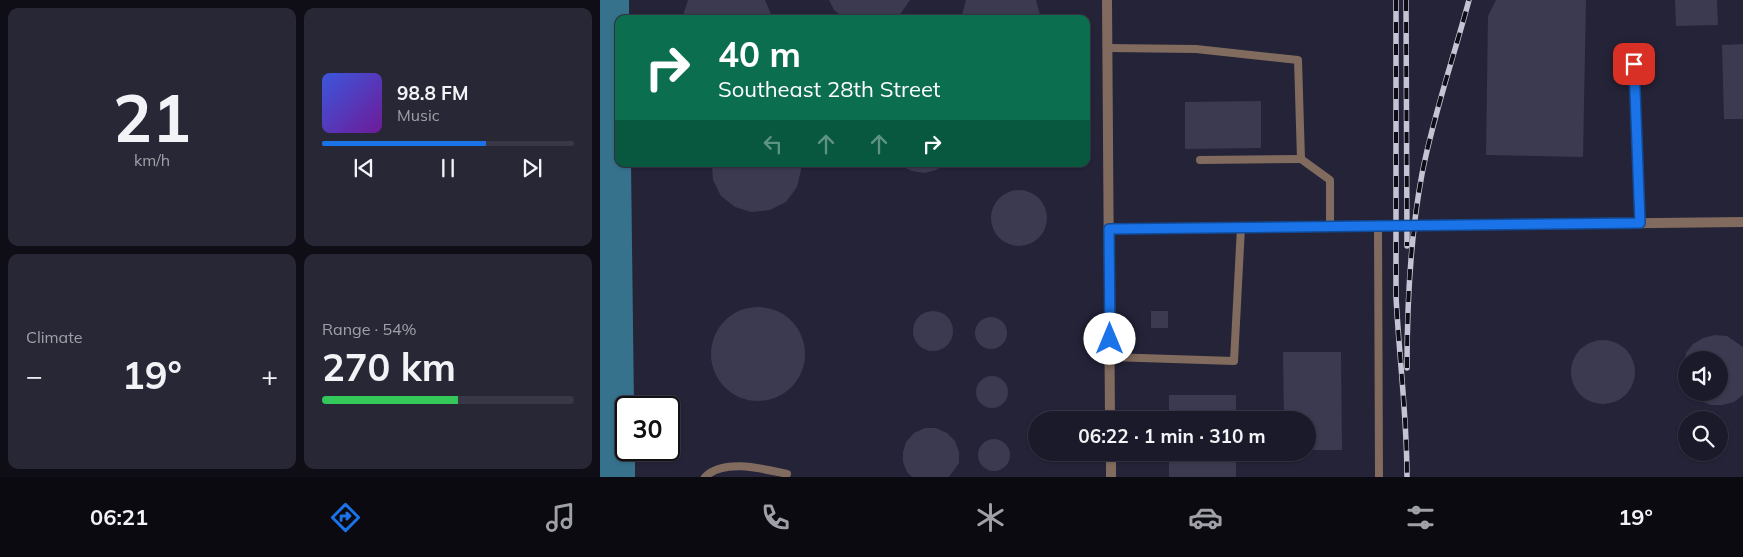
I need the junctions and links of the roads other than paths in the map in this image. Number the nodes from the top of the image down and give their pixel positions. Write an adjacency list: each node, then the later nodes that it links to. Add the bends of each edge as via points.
1 (1107, 0): 3 (street)
2 (1633, 47): 7 (lane)
3 (1108, 48): 4 (lane, via 1196,49 1298,60); 11 (street)
4 (1301, 159): 5 (lane); 8 (lane, via 1330,180)
5 (1200, 160)
6 (1743, 222): 7 (street)
7 (1640, 223): 9 (street)
8 (1330, 226): 9 (street); 10 (street)
9 (1378, 226): 18 (lane)
10 (1241, 227): 11 (street); 12 (lane, via 1234,361)
11 (1109, 229): 12 (street)
12 (1110, 357): 13 (street)
13 (1110, 411)
14 (1111, 461): 17 (street)
15 (787, 474): 16 (lane, via 743,465 710,472)
16 (705, 477)
17 (1111, 477)
18 (1379, 477)

